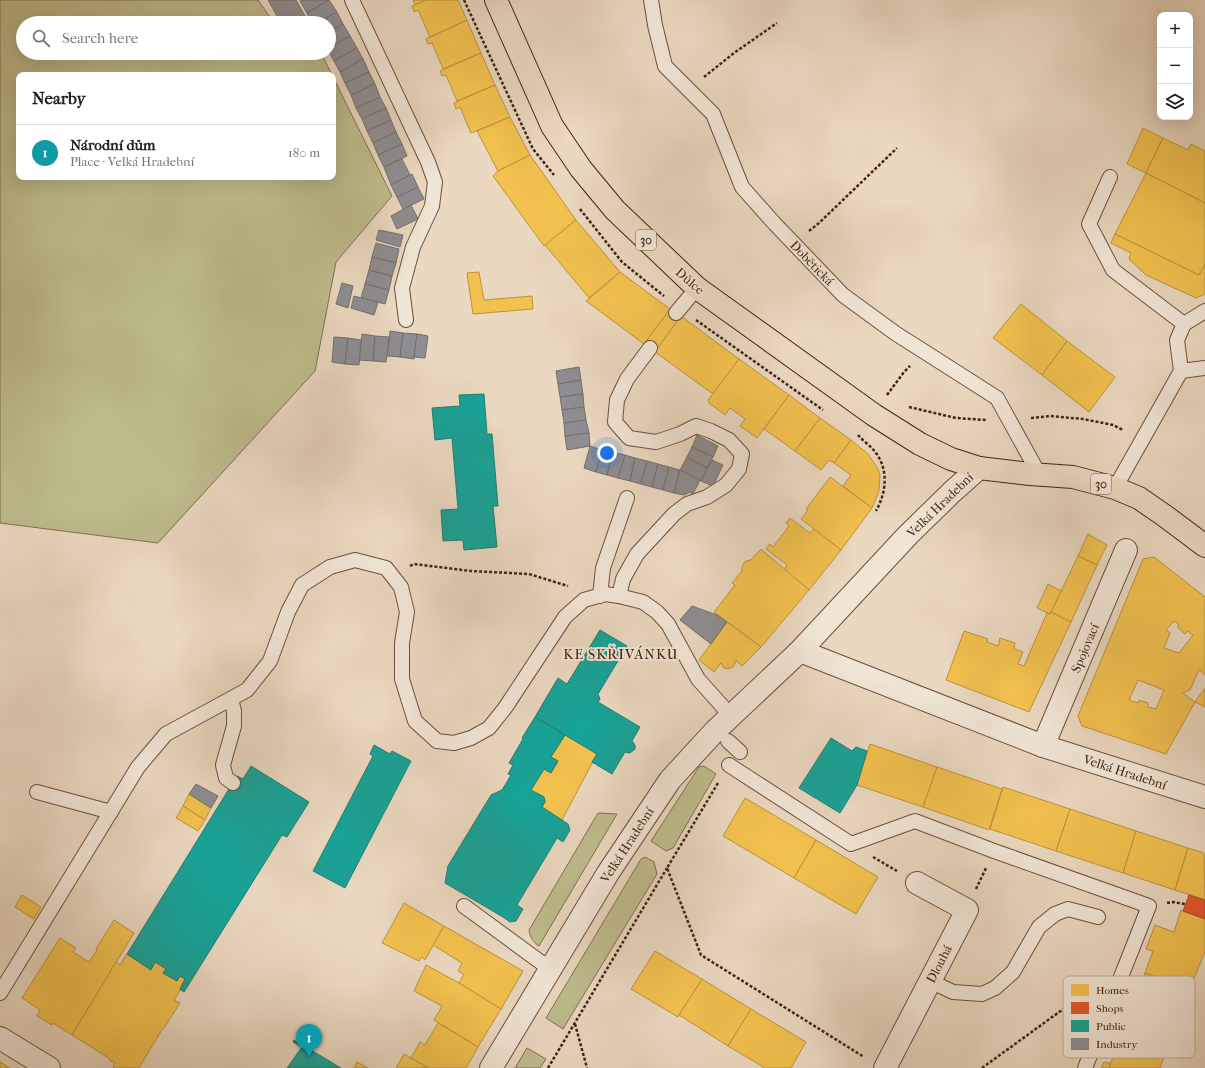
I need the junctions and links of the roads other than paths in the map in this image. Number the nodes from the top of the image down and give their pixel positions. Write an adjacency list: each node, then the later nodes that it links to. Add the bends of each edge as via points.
1 (352, 0): 8 (lane, via 435,182 432,206 413,247 402,288)
2 (496, 0): 5 (main road, Důlce / 30, via 552,126 581,170 615,210)
3 (651, 0): 14 (lane, Dobětická, via 666,66 712,114 742,187 843,295 895,334 997,398)
4 (1110, 177): 9 (lane, via 1089,224 1113,270)
5 (697, 288): 7 (lane); 13 (main road, Důlce / 30, via 873,414 920,444 951,459)
6 (1205, 311): 9 (lane)
7 (676, 313)
8 (406, 320)
9 (1184, 324): 12 (lane, via 1177,340)
10 (650, 348): 20 (lane, via 627,379 617,400 615,422 630,438 656,442 696,426 729,440 742,454 739,469 726,486 707,497 687,504 674,514 637,554 623,579)
11 (1205, 368): 12 (lane)
12 (1181, 371): 15 (lane)
13 (979, 468): 14 (main road, Velká Hradební / 30); 21 (street, Velká Hradební, via 908,535)
14 (1039, 474): 15 (main road, Velká Hradební / 30, via 1073,478)
15 (1115, 488): 17 (main road, Velká Hradební / 30, via 1139,498)
16 (627, 498): 19 (lane, via 603,568)
17 (1205, 546)
18 (1126, 550): 25 (street, Spojovací)
19 (600, 596): 20 (lane); 22 (lane, via 584,600 565,617 489,728 471,738 454,743 436,741 414,721 402,680 402,643 407,612 401,587 386,568 355,560 330,567 302,585 288,612 270,661 247,690)
20 (619, 596): 23 (lane, via 643,602 657,612 668,624 698,679)
21 (800, 651): 23 (street, Velká Hradební); 25 (street, Velká Hradební)
22 (231, 700): 28 (lane, via 234,726 223,765 226,778); 31 (lane, via 166,734 138,767)
23 (730, 716): 35 (street, Velká Hradební, via 670,780 608,873)
24 (728, 741): 26 (lane)
25 (1043, 746): 30 (street, Velká Hradební)
26 (740, 752)
27 (729, 765): 36 (lane, via 851,844 915,821 1149,906)
28 (233, 783)
29 (37, 792): 31 (lane)
30 (1205, 797)
31 (111, 812): 38 (lane)
32 (917, 883): 37 (street, Dlouhá, via 967,910)
33 (464, 906): 35 (lane)
34 (1098, 917): 37 (lane, via 1068,909 1055,914 1039,927 1013,972 995,988 982,994 953,992)
35 (550, 968): 43 (street, Velká Hradební)
36 (1121, 976)
37 (930, 981): 41 (street, Dlouhá)
38 (0, 993)
39 (0, 1038): 42 (street)
40 (1089, 1058): 44 (lane)
41 (876, 1064)
42 (49, 1068)
43 (491, 1068)
44 (1085, 1068)

